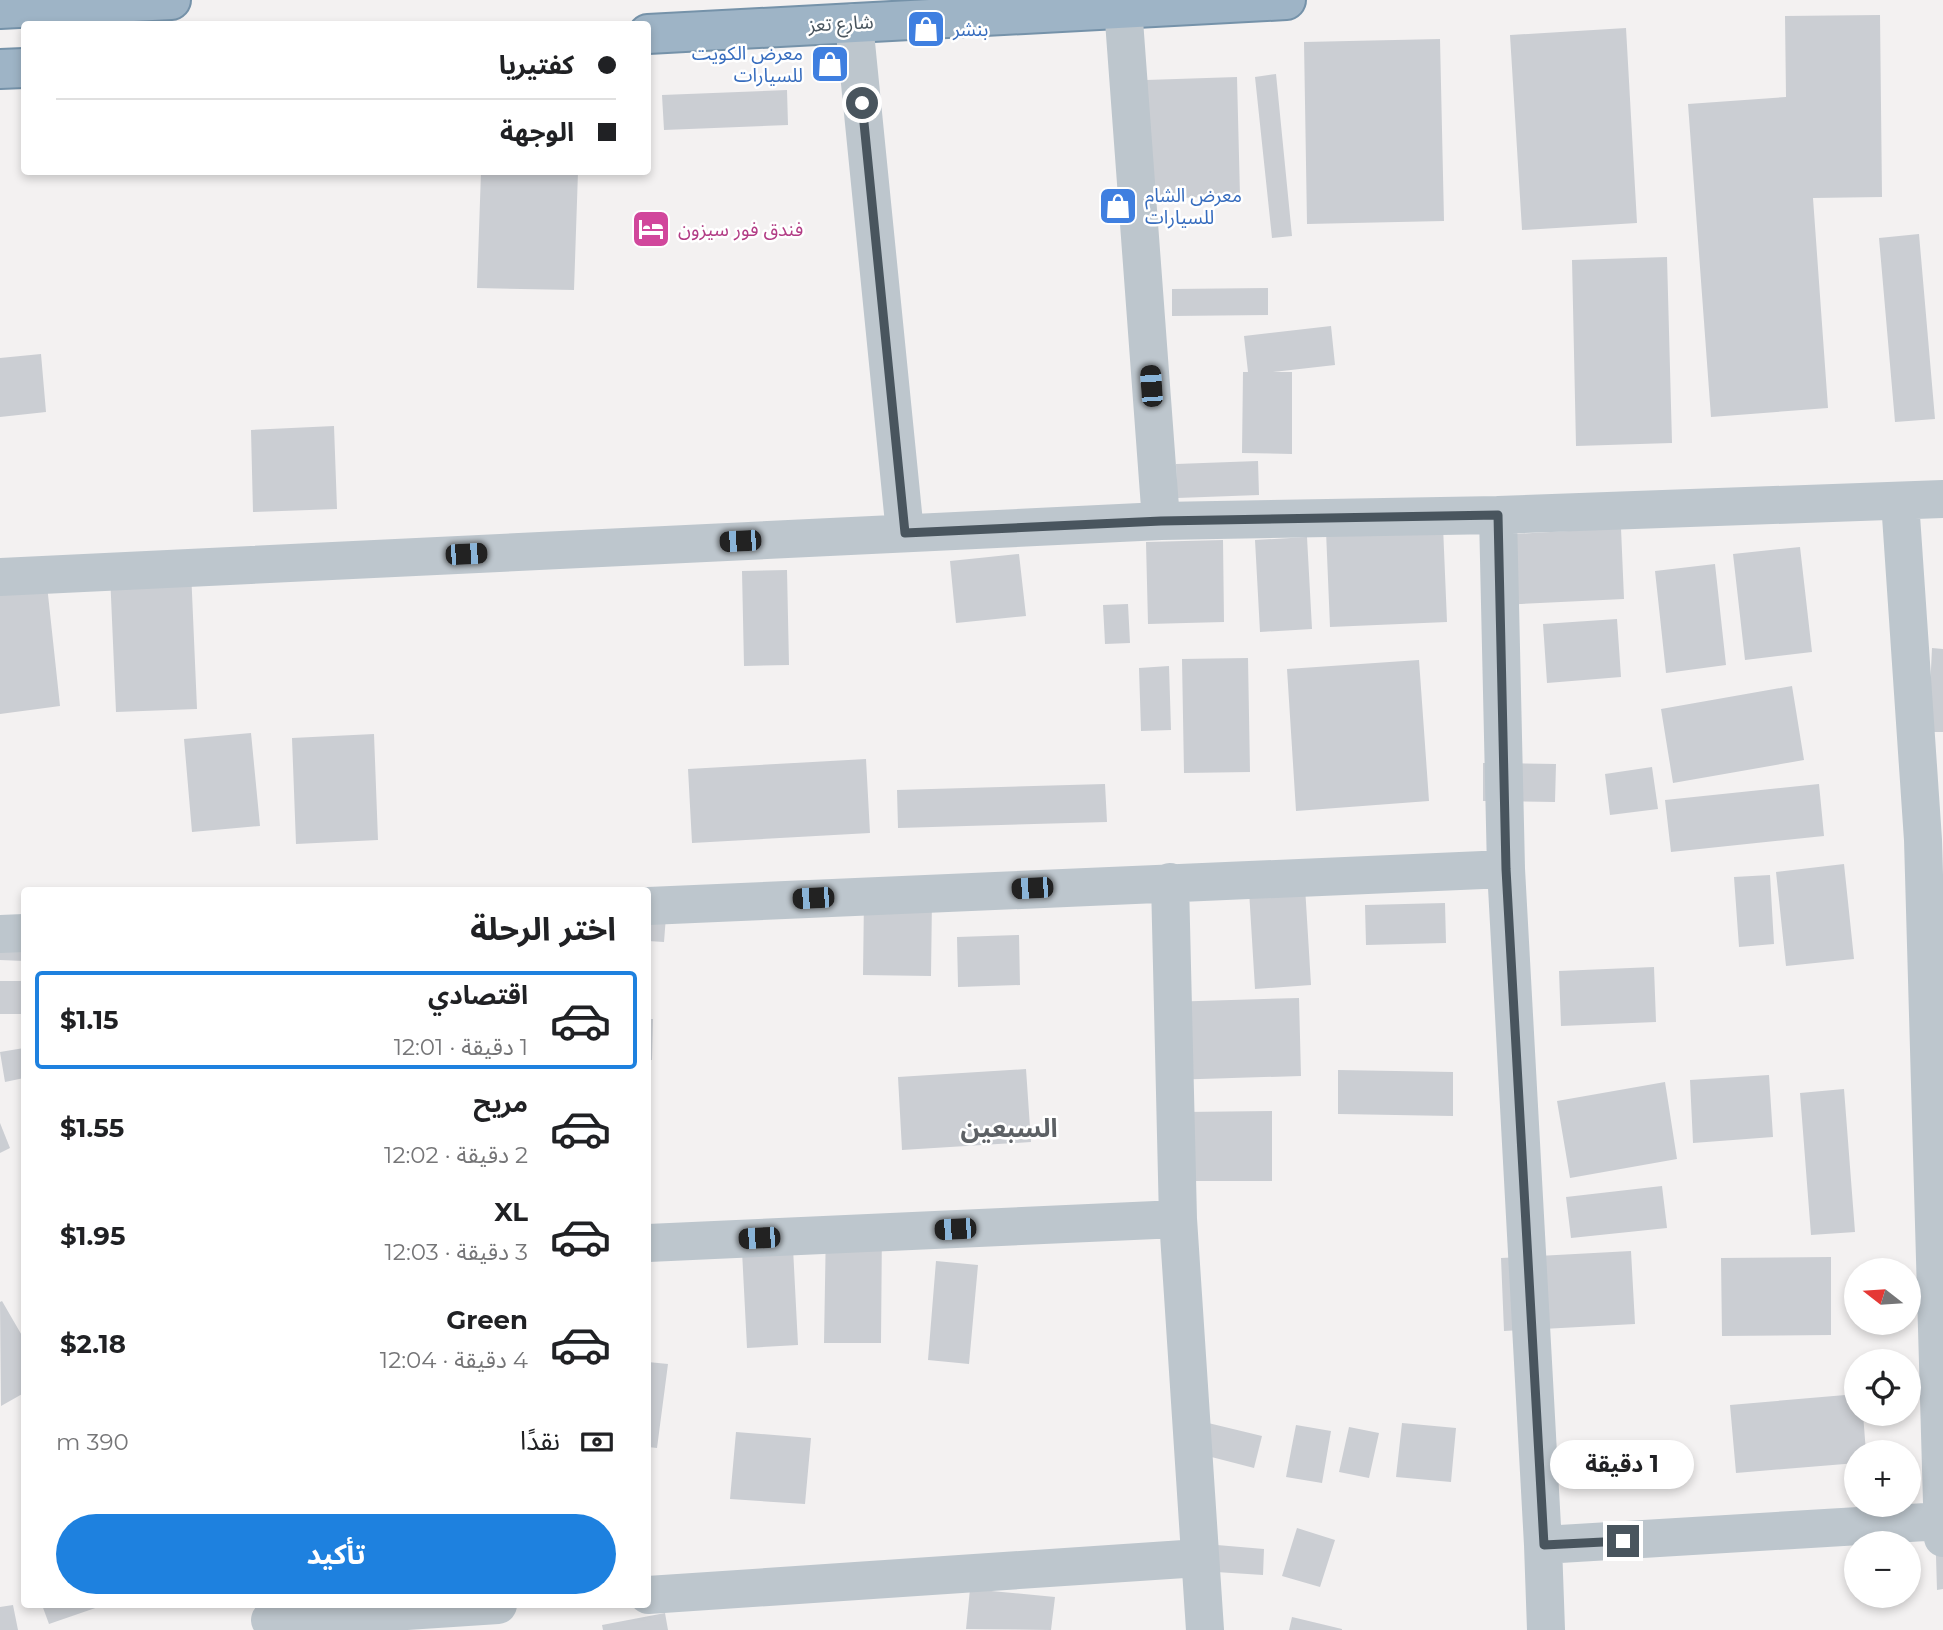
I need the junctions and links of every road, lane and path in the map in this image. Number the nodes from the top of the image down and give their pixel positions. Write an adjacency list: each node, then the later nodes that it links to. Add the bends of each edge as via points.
1 (171, 0): 3 (highway)
2 (1286, 0): 4 (highway, شارع تعز)
3 (13, 6)
4 (1123, 7): 5 (highway, شارع تعز); 12 (street)
5 (854, 23): 6 (highway, شارع تعز); 13 (street)
6 (651, 34)
7 (21, 68): 8 (highway)
8 (0, 69)
9 (1943, 499): 10 (street)
10 (1900, 501): 11 (street); 15 (street)
11 (1498, 515): 12 (street); 16 (street)
12 (1161, 521): 13 (street)
13 (905, 533): 14 (street)
14 (0, 577)
15 (1933, 840): 23 (street)
16 (1506, 869): 17 (street); 24 (street)
17 (1170, 882): 18 (street); 21 (street)
18 (651, 906)
19 (21, 933): 20 (street)
20 (0, 934)
21 (1178, 1219): 22 (street); 25 (street)
22 (651, 1243)
23 (1942, 1527): 24 (street)
24 (1544, 1545): 30 (street)
25 (1199, 1558): 26 (street); 29 (street)
26 (651, 1595)
27 (445, 1608): 28 (street)
28 (270, 1618)
29 (1205, 1630)
30 (1546, 1630)

